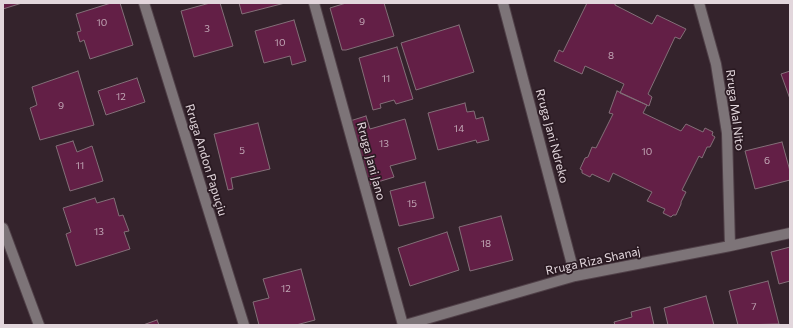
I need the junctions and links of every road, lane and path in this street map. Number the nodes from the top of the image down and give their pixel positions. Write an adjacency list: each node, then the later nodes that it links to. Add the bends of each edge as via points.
1 (144, 3): 10 (street, Rruga Andon Papuçiu)
2 (314, 3): 11 (street, Rruga Jani Jano)
3 (503, 3): 8 (street, Rruga Jani Ndreko)
4 (700, 3): 7 (street, Rruga Mal Nito, via 716,64 727,133)
5 (3, 228): 9 (street)
6 (790, 233): 7 (street, Rruga Riza Shanaj)
7 (730, 246): 8 (street, Rruga Riza Shanaj)
8 (575, 276): 11 (street, Rruga Riza Shanaj)
9 (39, 325)
10 (244, 325)
11 (404, 325)

